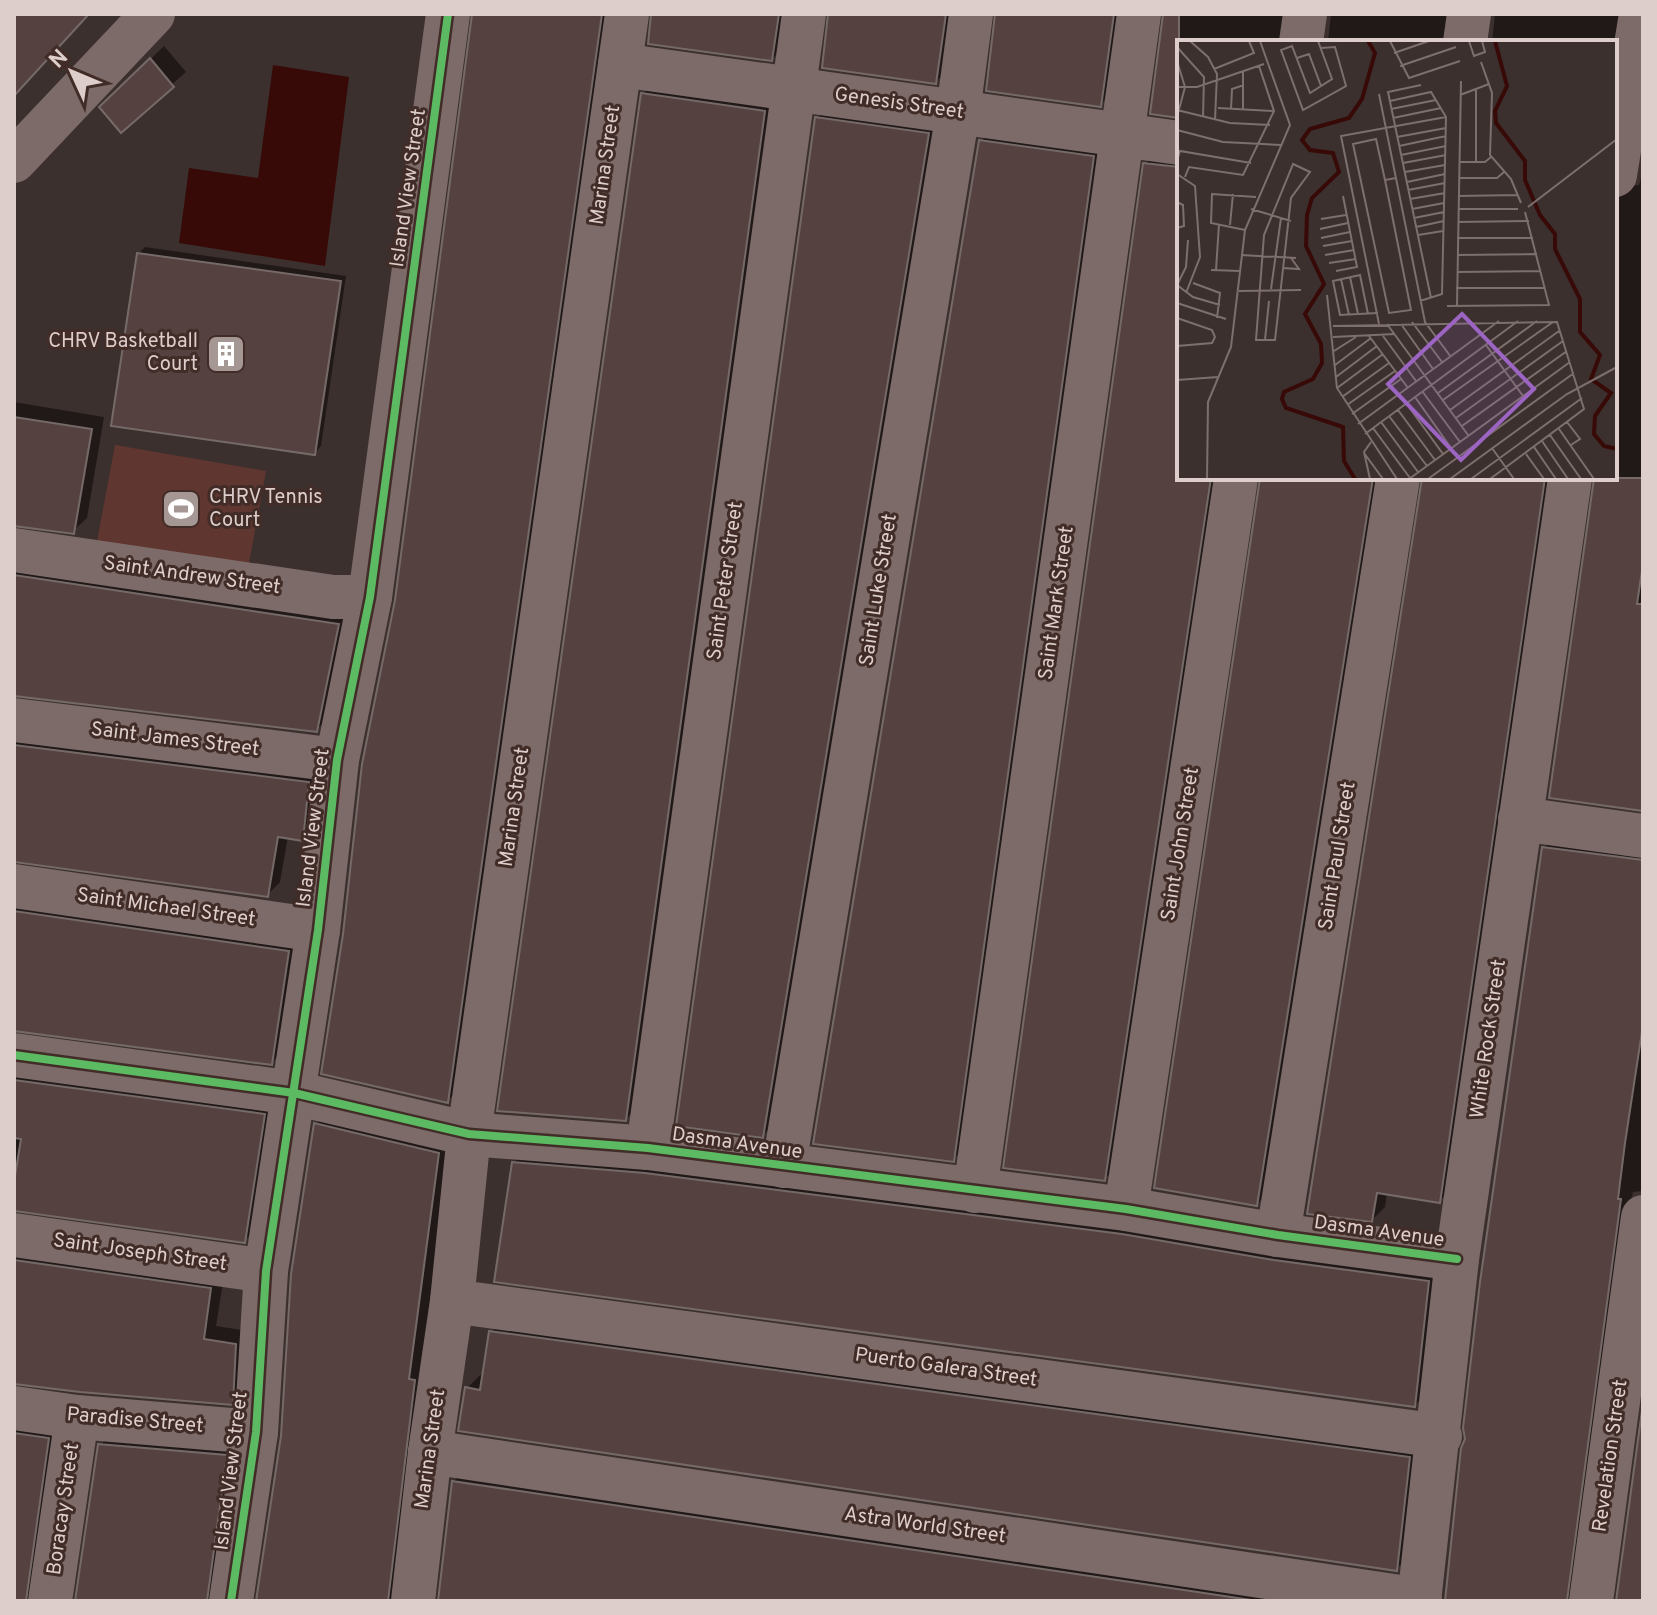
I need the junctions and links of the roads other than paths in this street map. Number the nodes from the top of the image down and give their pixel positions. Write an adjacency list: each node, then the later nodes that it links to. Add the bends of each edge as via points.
1 (153, 14): 17 (street)
2 (448, 14): 23 (street, Island View Street)
3 (627, 14): 12 (street, Marina Street)
4 (804, 14): 13 (street, Saint Peter Street)
5 (971, 14): 14 (street, Saint Luke Street)
6 (1139, 14): 15 (street, Saint Mark Street)
7 (1305, 14): 10 (street)
8 (1469, 14): 11 (street)
9 (1641, 14): 18 (street)
10 (1301, 40)
11 (1465, 40)
12 (620, 65): 13 (street, Genesis Street); 32 (street, Marina Street)
13 (793, 89): 14 (street, Genesis Street); 33 (street, Saint Peter Street)
14 (958, 112): 15 (street, Genesis Street); 34 (street, Saint Luke Street)
15 (1122, 135): 16 (street, Genesis Street); 35 (street, Saint Mark Street)
16 (1177, 143)
17 (14, 161)
18 (1617, 163)
19 (1236, 480): 36 (street, Saint John Street)
20 (1398, 480): 39 (street, Saint Paul Street)
21 (1570, 480): 26 (street, White Rock Street)
22 (14, 550): 23 (street, Saint Andrew Street, via 333,597)
23 (370, 597): 25 (street, Island View Street)
24 (14, 720): 25 (street, Saint James Street)
25 (337, 760): 29 (street, Island View Street)
26 (1520, 819): 27 (street); 40 (street, White Rock Street)
27 (1643, 836)
28 (14, 886): 29 (street, Saint Michael Street)
29 (318, 930): 31 (street, Island View Street)
30 (14, 1055): 31 (street, Dasma Avenue)
31 (294, 1093): 32 (street, Dasma Avenue); 41 (street, Island View Street)
32 (469, 1134): 33 (street, Dasma Avenue); 42 (street, Marina Street)
33 (648, 1148): 34 (street, Dasma Avenue)
34 (784, 1166): 35 (street, Dasma Avenue)
35 (975, 1191): 36 (street, Dasma Avenue)
36 (1126, 1209): 39 (street, Dasma Avenue)
37 (1643, 1217): 52 (street, Revelation Street)
38 (14, 1235): 41 (street, Saint Joseph Street)
39 (1278, 1235): 40 (street, Dasma Avenue)
40 (1457, 1259): 46 (street, White Rock Street)
41 (266, 1271): 45 (street, Island View Street)
42 (452, 1301): 46 (street, Puerto Galera Street); 47 (street, Marina Street)
43 (14, 1408): 44 (street, Paradise Street)
44 (77, 1417): 45 (street, Paradise Street); 49 (street, Boracay Street)
45 (256, 1432): 50 (street, Island View Street)
46 (1440, 1436): 48 (street, White Rock Street)
47 (430, 1452): 48 (street, Astra World Street); 51 (street, Marina Street)
48 (1420, 1600)
49 (50, 1601)
50 (231, 1601)
51 (413, 1601)
52 (1591, 1601)

